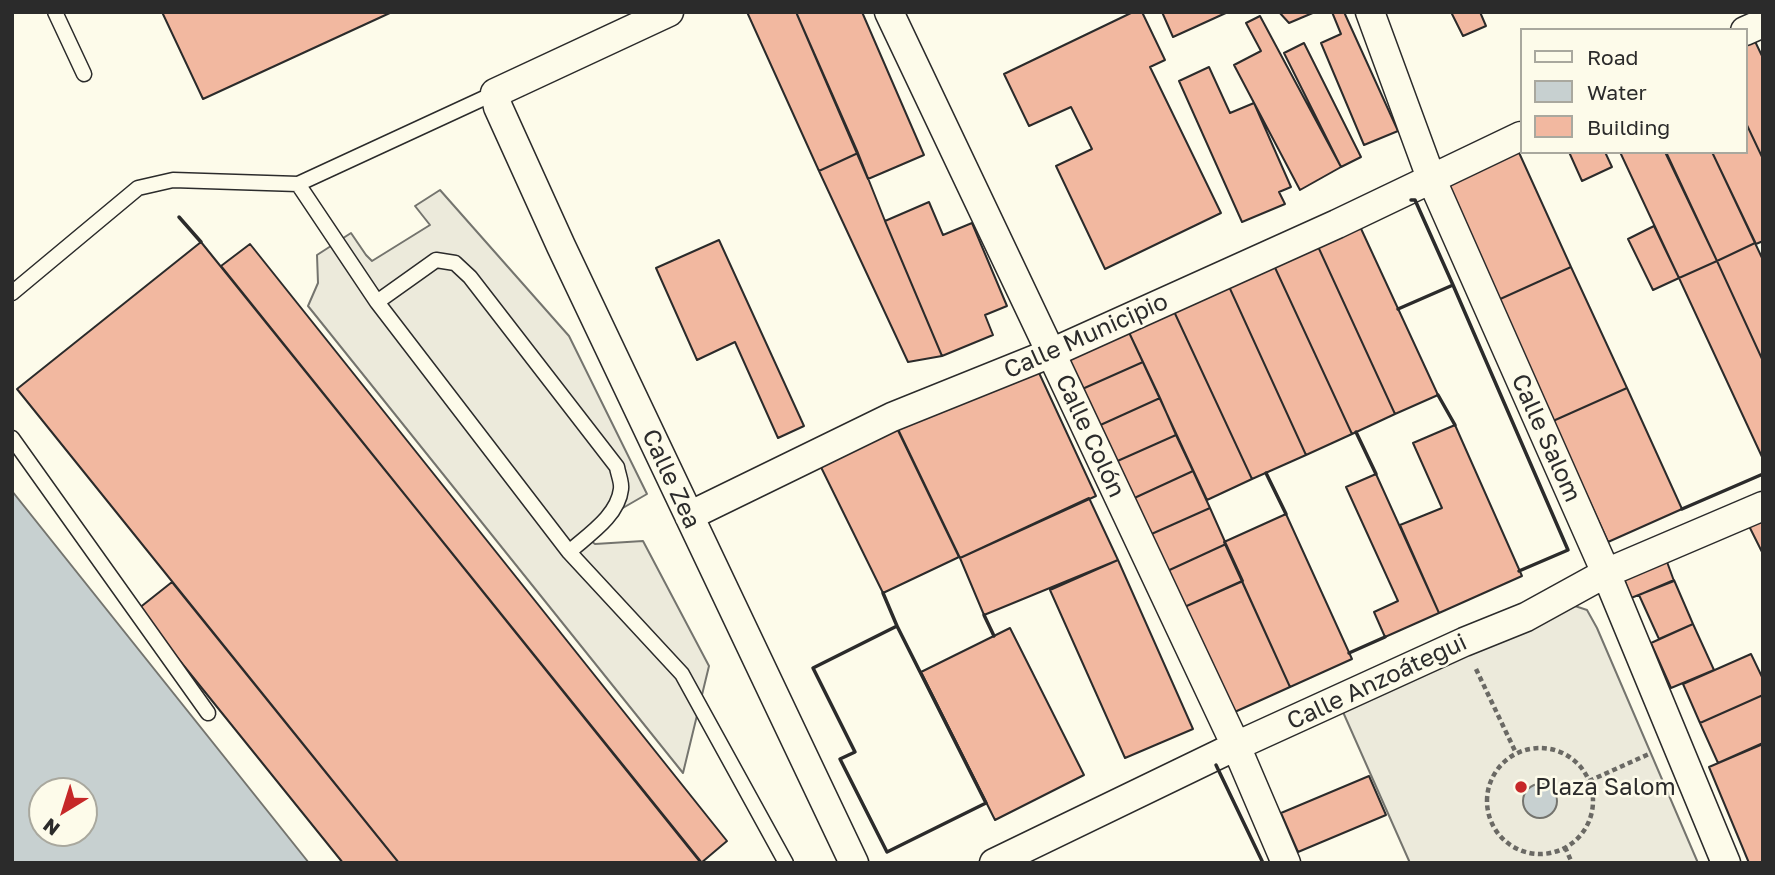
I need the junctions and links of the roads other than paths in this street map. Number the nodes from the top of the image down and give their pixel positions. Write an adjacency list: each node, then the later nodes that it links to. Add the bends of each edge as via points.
1 (55, 12): 7 (lane)
2 (669, 12): 8 (street)
3 (888, 12): 14 (street, Calle Colón)
4 (1370, 12): 10 (street, Calle Salom)
5 (1763, 23): 6 (street)
6 (1747, 30)
7 (84, 74)
8 (495, 93): 11 (lane); 17 (street, Calle Zea, via 555,233)
9 (1520, 136): 10 (street, Calle Municipio)
10 (1431, 178): 14 (street, Calle Municipio); 19 (street, Calle Salom)
11 (298, 184): 12 (lane, via 173,180 138,188); 13 (lane)
12 (12, 293)
13 (377, 302): 18 (lane); 18 (lane, via 436,260 455,263 617,467 621,487 616,505)
14 (1051, 353): 17 (street, Calle Municipio, via 892,418); 21 (street, Calle Colón)
15 (12, 438): 20 (lane)
16 (1763, 506): 19 (street, Calle Anzoátegui)
17 (689, 516): 23 (street, Calle Zea)
18 (569, 552): 22 (lane, via 682,674)
19 (1606, 573): 21 (street, Calle Anzoátegui, via 1526,617); 26 (street, Calle Salom)
20 (208, 713)
21 (1236, 746): 24 (street, Calle Anzoátegui); 25 (street, Calle Colón)
22 (786, 863)
23 (854, 863)
24 (994, 863)
25 (1286, 863)
26 (1726, 863)

